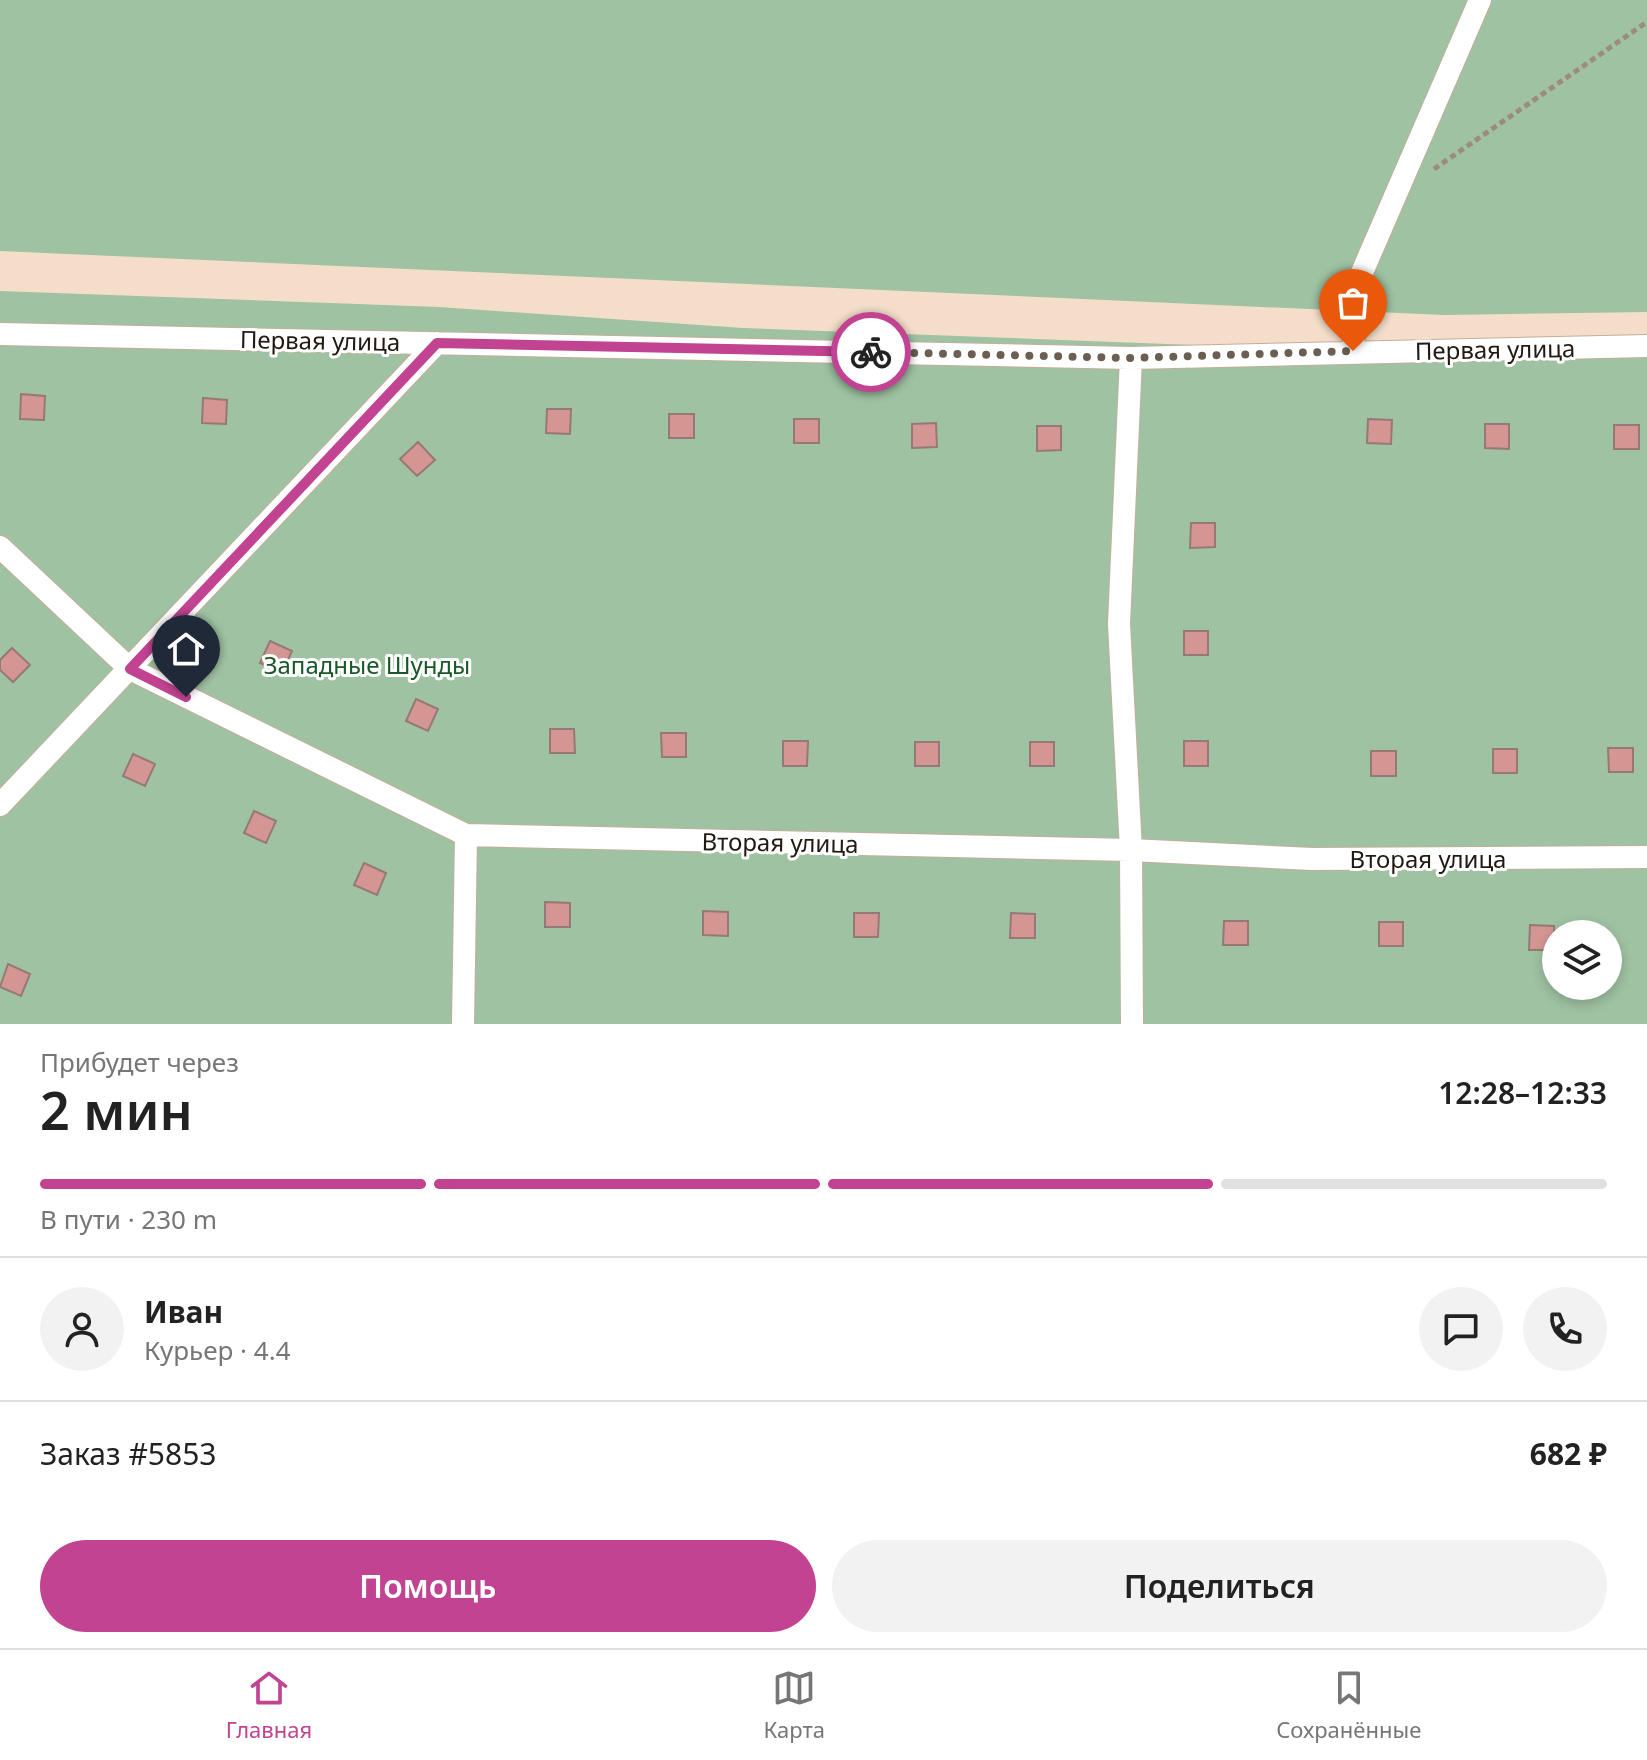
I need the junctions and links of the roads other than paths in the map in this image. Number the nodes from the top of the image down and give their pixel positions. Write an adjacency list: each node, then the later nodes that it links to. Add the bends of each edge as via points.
1 (1480, 0): 5 (street, via 1357,284)
2 (0, 334): 3 (street, Первая улица)
3 (437, 343): 6 (street, Первая улица); 8 (street)
4 (1647, 346): 5 (street, Первая улица)
5 (1353, 351): 6 (street, Первая улица)
6 (1131, 358): 11 (street, via 1119,624)
7 (0, 547): 8 (street, Вторая улица)
8 (130, 669): 9 (street); 10 (street, Вторая улица)
9 (0, 805)
10 (466, 835): 11 (street, Вторая улица); 13 (street)
11 (1131, 850): 12 (street, Вторая улица, via 1312,859); 14 (street)
12 (1647, 857)
13 (463, 1024)
14 (1132, 1024)

